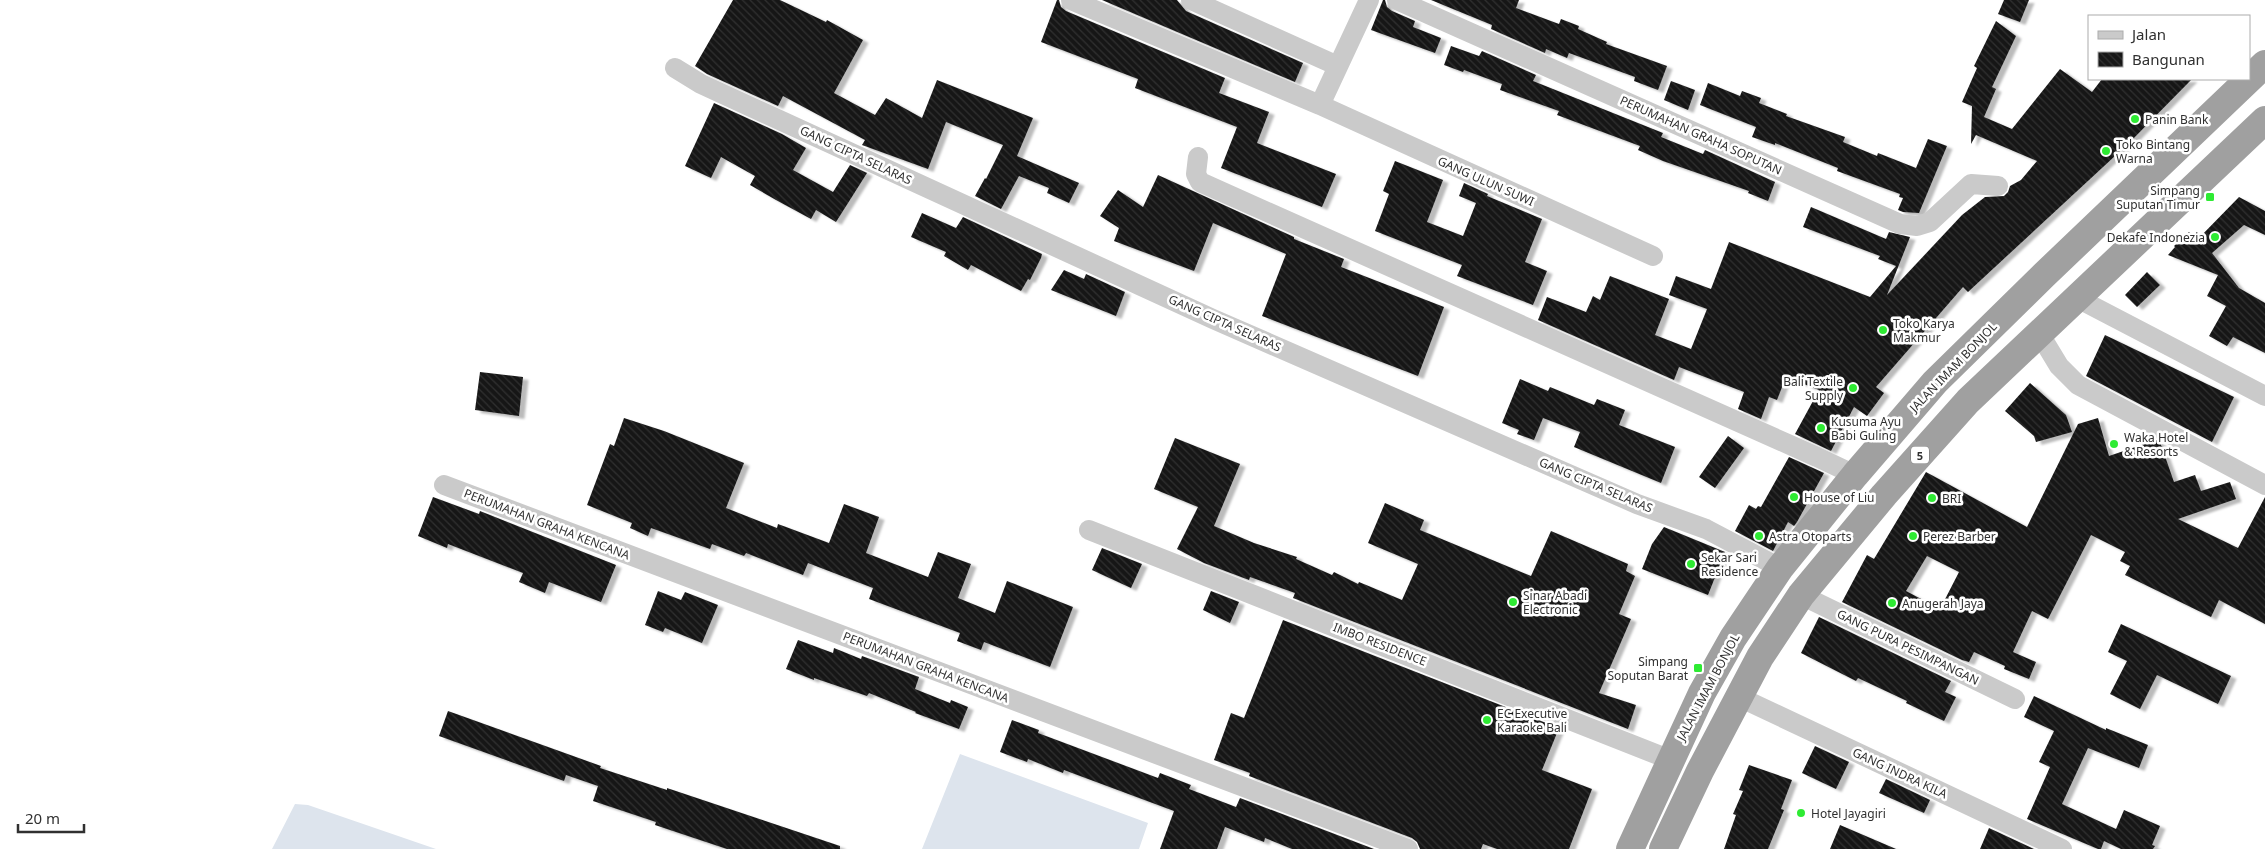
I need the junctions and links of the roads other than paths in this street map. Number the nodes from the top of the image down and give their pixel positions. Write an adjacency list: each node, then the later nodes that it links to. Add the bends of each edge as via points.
1 (1071, 0): 10 (street, GANG ULUN SUWI)
2 (1191, 0): 6 (street)
3 (1368, 0): 6 (street)
4 (1397, 0): 13 (street, PERUMAHAN GRAHA SOPUTAN, via 1900,224 1917,226 1930,222 1971,184)
5 (2265, 64): 8 (highway, JALAN IMAM BONJOL)
6 (1338, 66): 10 (street)
7 (675, 68): 22 (street, GANG CIPTA SELARAS, via 710,88 1195,310 1637,504 1706,530)
8 (2250, 78)
9 (2248, 80): 18 (highway, JALAN IMAM BONJOL, via 1935,382)
10 (1320, 105): 14 (street, GANG ULUN SUWI)
11 (2265, 120): 15 (highway, 5)
12 (1198, 156): 18 (street, via 1196,174 1200,182)
13 (1998, 186)
14 (1653, 256)
15 (2077, 298): 16 (highway, 5); 17 (street)
16 (2039, 333): 20 (street, via 2058,366 2078,385); 23 (highway, 5, via 1968,401)
17 (2265, 396)
18 (1854, 475): 22 (highway, JALAN IMAM BONJOL)
19 (444, 485): 27 (street, PERUMAHAN GRAHA KENCANA)
20 (2265, 485)
21 (1089, 530): 26 (street, IMBO RESIDENCE)
22 (1780, 568): 26 (highway, JALAN IMAM BONJOL, via 1733,638 1702,693)
23 (1801, 595): 24 (highway, 5, via 1760,657); 25 (street, GANG PURA PESIMPANGAN)
24 (1739, 697): 29 (highway, 5); 30 (street, GANG INDRA KILA)
25 (2016, 698)
26 (1671, 760): 28 (highway, JALAN IMAM BONJOL)
27 (1408, 849)
28 (1630, 849)
29 (1663, 849)
30 (2062, 849)

